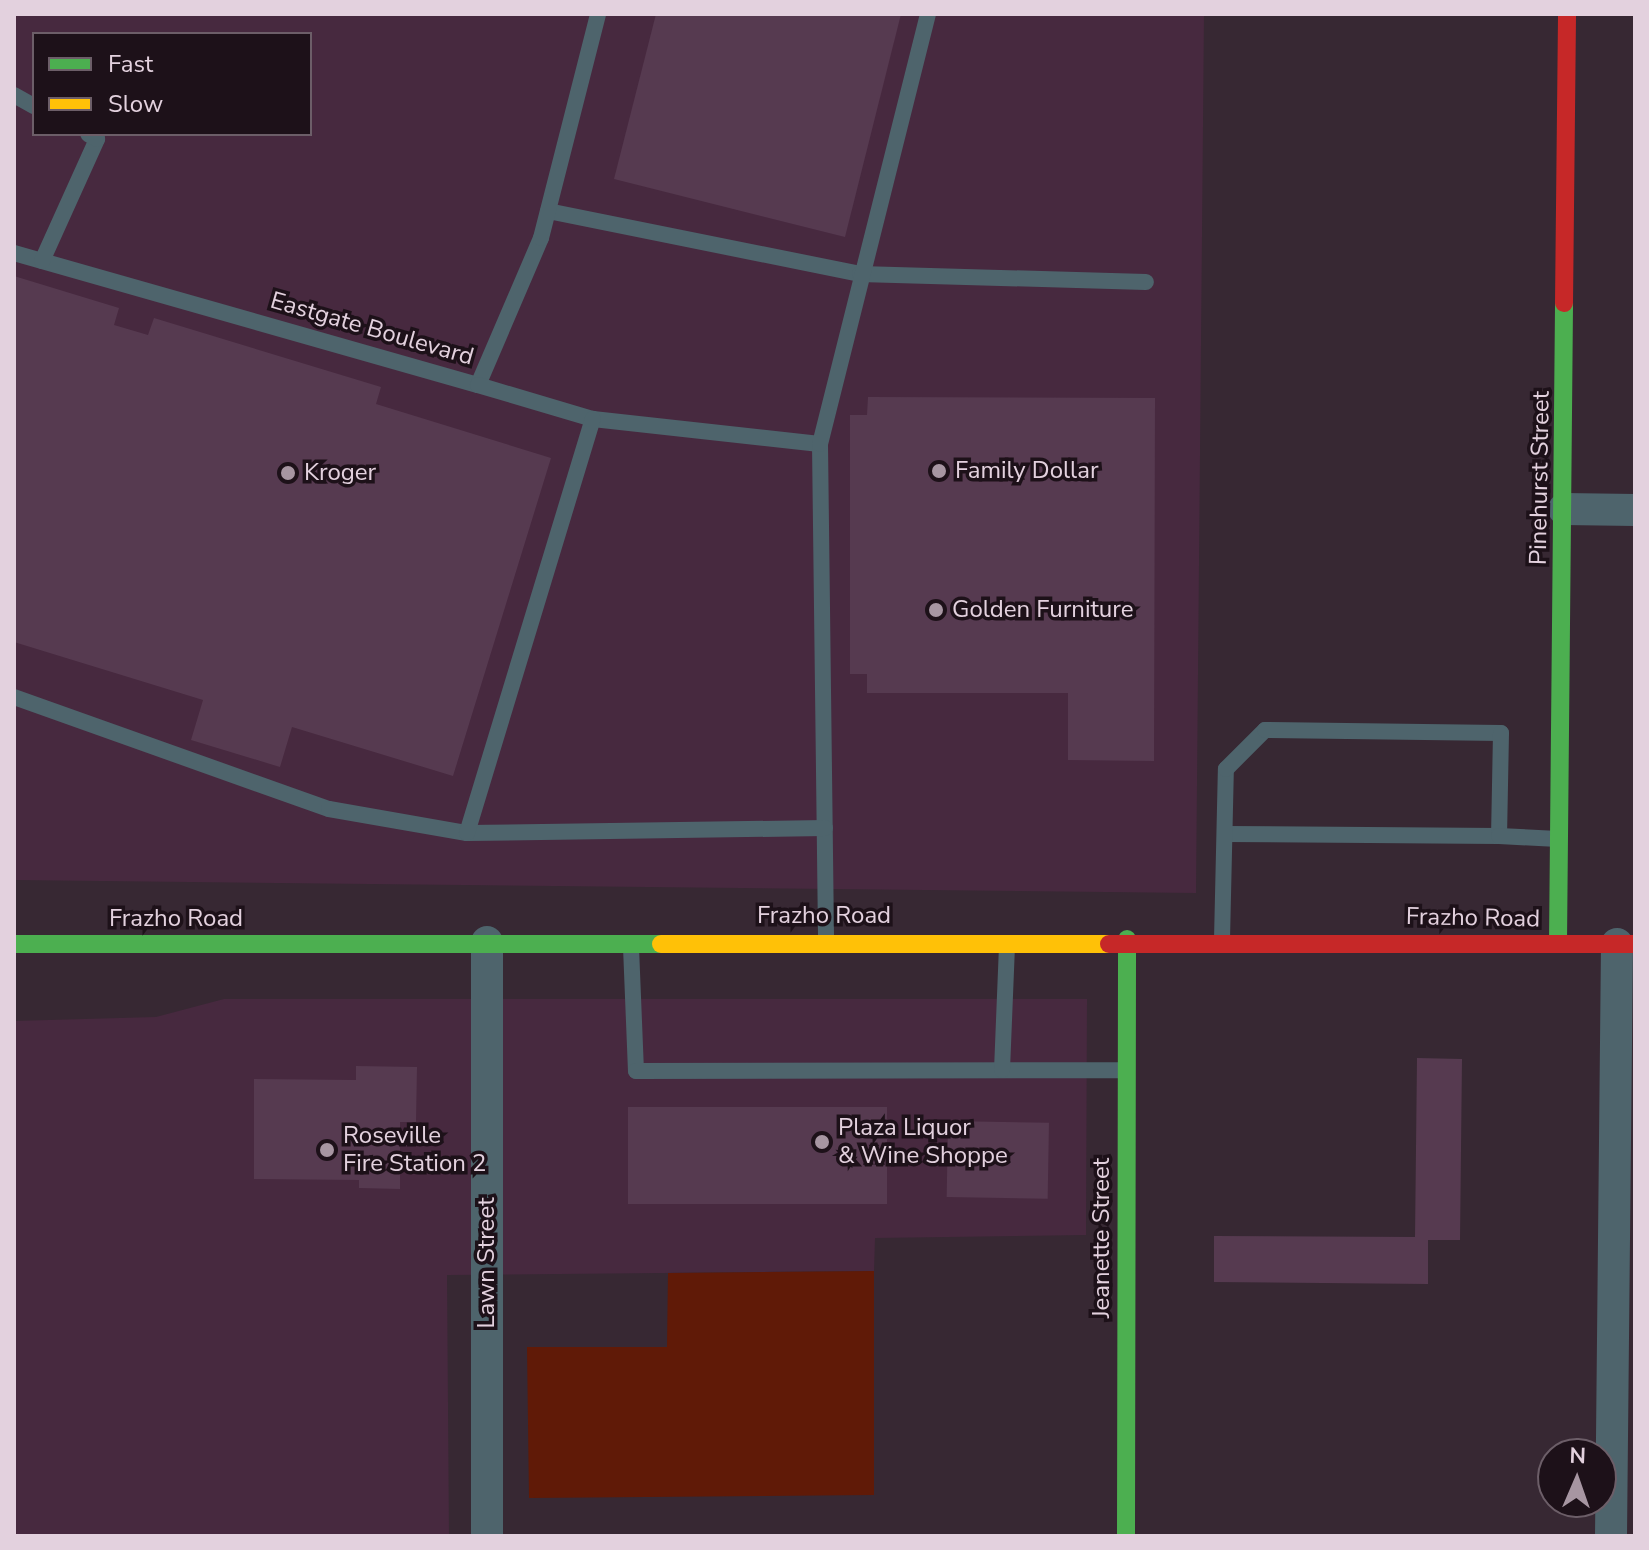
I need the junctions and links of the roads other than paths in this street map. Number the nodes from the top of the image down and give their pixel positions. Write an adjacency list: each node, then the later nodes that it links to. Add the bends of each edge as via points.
1 (598, 14): 7 (lane, Eastgate Boulevard)
2 (928, 14): 10 (lane)
3 (1567, 14): 15 (street, Pinehurst Street)
4 (14, 95): 5 (lane)
5 (32, 105)
6 (92, 136): 9 (lane)
7 (548, 211): 10 (lane); 12 (lane, Eastgate Boulevard)
8 (14, 253): 9 (lane, Eastgate Boulevard)
9 (42, 261): 12 (lane, Eastgate Boulevard)
10 (860, 274): 11 (lane); 14 (lane)
11 (1146, 282)
12 (478, 385): 13 (lane)
13 (593, 419): 14 (lane); 19 (lane)
14 (820, 444): 18 (lane)
15 (1564, 509): 16 (street); 22 (street, Pinehurst Street)
16 (1635, 510)
17 (14, 697): 19 (lane, via 329,809)
18 (825, 828): 19 (lane); 25 (lane)
19 (467, 833)
20 (1225, 834): 21 (lane); 21 (lane, via 1226,769 1265,730 1501,733); 26 (lane)
21 (1499, 836): 22 (lane)
22 (1558, 839): 29 (street, Pinehurst Street)
23 (1007, 939): 24 (street, Frazho Road); 25 (street, Frazho Road); 32 (lane)
24 (1127, 939): 26 (street, Frazho Road); 33 (street, Jeanette Street)
25 (826, 940): 27 (street, Frazho Road)
26 (1222, 940): 29 (street, Frazho Road)
27 (631, 941): 28 (street, Frazho Road); 32 (lane, via 636,1071)
28 (487, 942): 30 (street, Frazho Road); 35 (street, Lawn Street)
29 (1558, 943): 31 (street, Frazho Road)
30 (14, 944)
31 (1626, 944): 34 (street)
32 (1002, 1070): 33 (lane)
33 (1126, 1070): 36 (street, Jeanette Street)
34 (1624, 1391): 37 (street)
35 (487, 1536)
36 (1126, 1536)
37 (1611, 1536)

